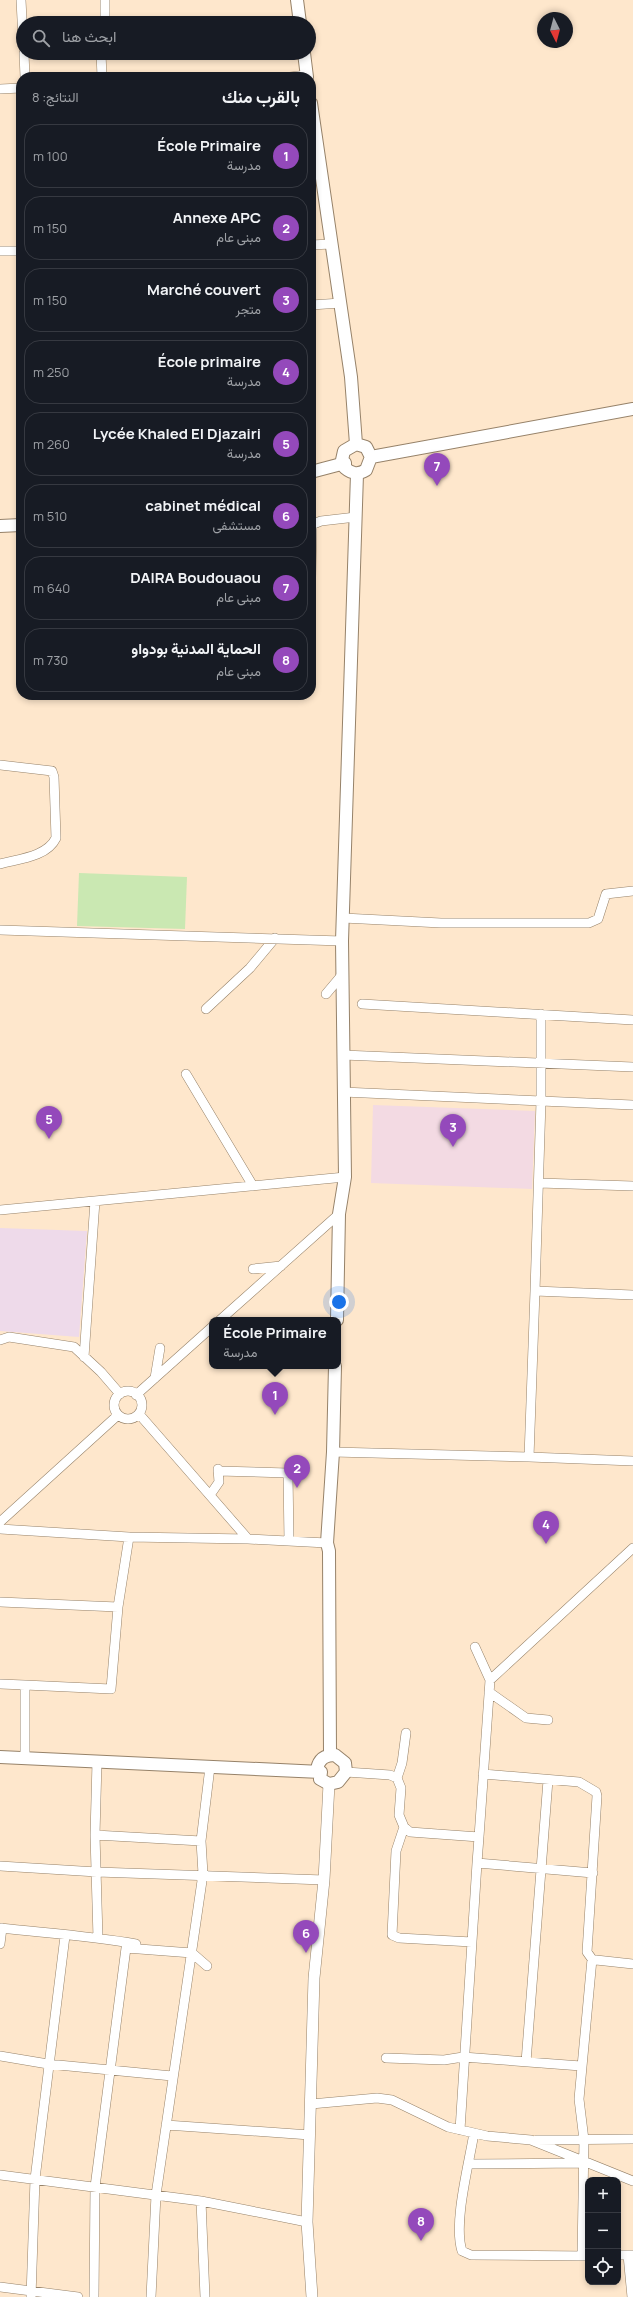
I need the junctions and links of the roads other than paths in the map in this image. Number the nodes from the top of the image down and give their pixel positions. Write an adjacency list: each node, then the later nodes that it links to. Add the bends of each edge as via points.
1 (21, 0): 4 (street)
2 (105, 0): 5 (street)
3 (297, 0): 6 (main road)
4 (22, 16)
5 (105, 16)
6 (299, 16)
7 (24, 60): 10 (street)
8 (101, 60): 11 (street)
9 (305, 60): 12 (main road)
10 (25, 72)
11 (102, 72)
12 (306, 72)
13 (16, 88): 14 (street)
14 (0, 89)
15 (316, 138): 16 (main road)
16 (331, 244): 17 (street); 20 (main road)
17 (316, 245)
18 (0, 251): 19 (street)
19 (16, 251)
20 (340, 303): 21 (street); 23 (main road, via 351,377)
21 (316, 305)
22 (633, 409): 24 (main road)
23 (356, 444): 24 (main road, via 366,448); 25 (main road, via 344,451 342,460)
24 (371, 456): 27 (main road, via 366,470)
25 (346, 462): 26 (main road); 27 (main road, via 345,468)
26 (316, 471)
27 (357, 474): 28 (main road)
28 (356, 517): 29 (street); 35 (main road)
29 (316, 523)
30 (16, 525): 31 (main road)
31 (0, 526)
32 (0, 765): 33 (street, via 52,771 56,838 52,846 45,851)
33 (0, 864)
34 (633, 892): 35 (street, via 606,894 598,919 589,923 440,923)
35 (343, 918): 38 (main road)
36 (0, 930): 37 (street)
37 (275, 938): 38 (street); 42 (street, via 250,968)
38 (342, 941): 39 (main road)
39 (342, 975): 40 (street); 45 (main road)
40 (326, 994)
41 (362, 1004): 43 (street)
42 (206, 1009)
43 (541, 1014): 44 (street); 46 (street)
44 (633, 1020)
45 (343, 1055): 46 (street); 49 (main road)
46 (541, 1064): 47 (street); 50 (street)
47 (633, 1068)
48 (186, 1074): 54 (street)
49 (343, 1092): 50 (street); 52 (main road)
50 (541, 1101): 51 (street); 53 (street)
51 (633, 1105)
52 (345, 1177): 54 (street); 58 (main road)
53 (539, 1183): 55 (street); 61 (street)
54 (253, 1186): 56 (street)
55 (633, 1186)
56 (95, 1201): 57 (street); 68 (street)
57 (0, 1210)
58 (339, 1214): 59 (street); 64 (main road)
59 (281, 1266): 60 (street); 63 (street)
60 (253, 1269)
61 (535, 1291): 62 (street); 76 (street)
62 (633, 1295)
63 (223, 1317)
64 (336, 1317)
65 (209, 1330): 70 (street)
66 (0, 1340): 68 (street, via 9,1337 74,1347)
67 (160, 1348): 70 (street)
68 (84, 1356): 71 (street)
69 (335, 1369): 75 (main road)
70 (155, 1378): 72 (street)
71 (120, 1394): 72 (street, via 128,1392); 74 (street, via 115,1402)
72 (136, 1395): 73 (street, via 141,1402)
73 (138, 1414): 74 (street, via 131,1419); 78 (street)
74 (118, 1415): 79 (street)
75 (333, 1452): 76 (street); 84 (main road)
76 (529, 1457): 77 (street)
77 (633, 1461)
78 (210, 1495): 82 (street); 83 (street, via 219,1482 218,1470 288,1473)
79 (0, 1522)
80 (0, 1529): 81 (street)
81 (128, 1537): 82 (street); 87 (street)
82 (248, 1539): 83 (street)
83 (289, 1541): 84 (street)
84 (327, 1543): 95 (main road)
85 (633, 1548): 89 (street)
86 (0, 1602): 87 (street)
87 (118, 1607): 91 (street, via 112,1690)
88 (475, 1647): 89 (street)
89 (490, 1680): 92 (street)
90 (0, 1684): 91 (street)
91 (25, 1685): 97 (street)
92 (489, 1692): 93 (street, via 526,1718); 102 (street)
93 (548, 1720)
94 (406, 1733): 103 (street, via 404,1758)
95 (330, 1755): 100 (main road, via 318,1764 317,1769); 101 (main road, via 342,1760)
96 (0, 1757): 97 (main road)
97 (25, 1757): 98 (main road)
98 (97, 1762): 99 (main road); 107 (street)
99 (210, 1767): 100 (main road); 109 (street)
100 (321, 1772): 105 (main road, via 320,1778)
101 (346, 1772): 103 (street, via 390,1774); 105 (main road, via 338,1782)
102 (483, 1774): 104 (street); 108 (street)
103 (397, 1778): 106 (street, via 401,1788 399,1815)
104 (548, 1780): 112 (street); 114 (street, via 579,1782 596,1792)
105 (329, 1784): 116 (street)
106 (404, 1827): 108 (street, via 416,1834); 120 (street, via 396,1851 392,1935 399,1938)
107 (94, 1835): 109 (street); 113 (street)
108 (479, 1837): 110 (street)
109 (201, 1840): 115 (street)
110 (477, 1863): 112 (street); 120 (street)
111 (0, 1866): 113 (street)
112 (542, 1868): 114 (street); 129 (street)
113 (97, 1872): 115 (street); 119 (street)
114 (593, 1872): 123 (street, via 587,1947)
115 (203, 1874): 116 (street); 122 (street)
116 (324, 1880): 134 (street, via 314,1978)
117 (1, 1928): 118 (street); 121 (street)
118 (65, 1936): 119 (street); 130 (street)
119 (98, 1938): 122 (street)
120 (472, 1942): 127 (street)
121 (0, 1944)
122 (192, 1953): 125 (street); 132 (street, via 126,1948); 133 (street)
123 (592, 1959): 124 (street); 131 (street)
124 (633, 1964)
125 (206, 1966)
126 (0, 2056): 130 (street)
127 (463, 2057): 128 (street, via 444,2060); 129 (street); 136 (street)
128 (386, 2058)
129 (526, 2062): 131 (street)
130 (48, 2064): 132 (street); 145 (street)
131 (581, 2066): 141 (street, via 579,2098)
132 (110, 2071): 133 (street); 147 (street)
133 (172, 2076): 135 (street)
134 (311, 2104): 136 (street, via 377,2098 392,2100 448,2127); 138 (street)
135 (166, 2125): 138 (street); 148 (street)
136 (460, 2130): 137 (street)
137 (474, 2133): 140 (street); 143 (street)
138 (310, 2135): 150 (street)
139 (633, 2139): 141 (street)
140 (532, 2140): 141 (street); 142 (street)
141 (584, 2140): 142 (street)
142 (583, 2163): 143 (street); 146 (street); 152 (street)
143 (469, 2164): 152 (street, via 462,2203 460,2236 460,2245 464,2253)
144 (0, 2175): 145 (street)
145 (35, 2179): 147 (street); 154 (street)
146 (633, 2182)
147 (95, 2187): 148 (street); 156 (street)
148 (156, 2195): 149 (street); 157 (street)
149 (202, 2201): 150 (street); 158 (street)
150 (307, 2222): 159 (street)
151 (626, 2255): 160 (street)
152 (585, 2256)
153 (0, 2287): 154 (street)
154 (32, 2294): 155 (street)
155 (78, 2297)
156 (94, 2297)
157 (151, 2297)
158 (205, 2297)
159 (312, 2297)
160 (632, 2297)

